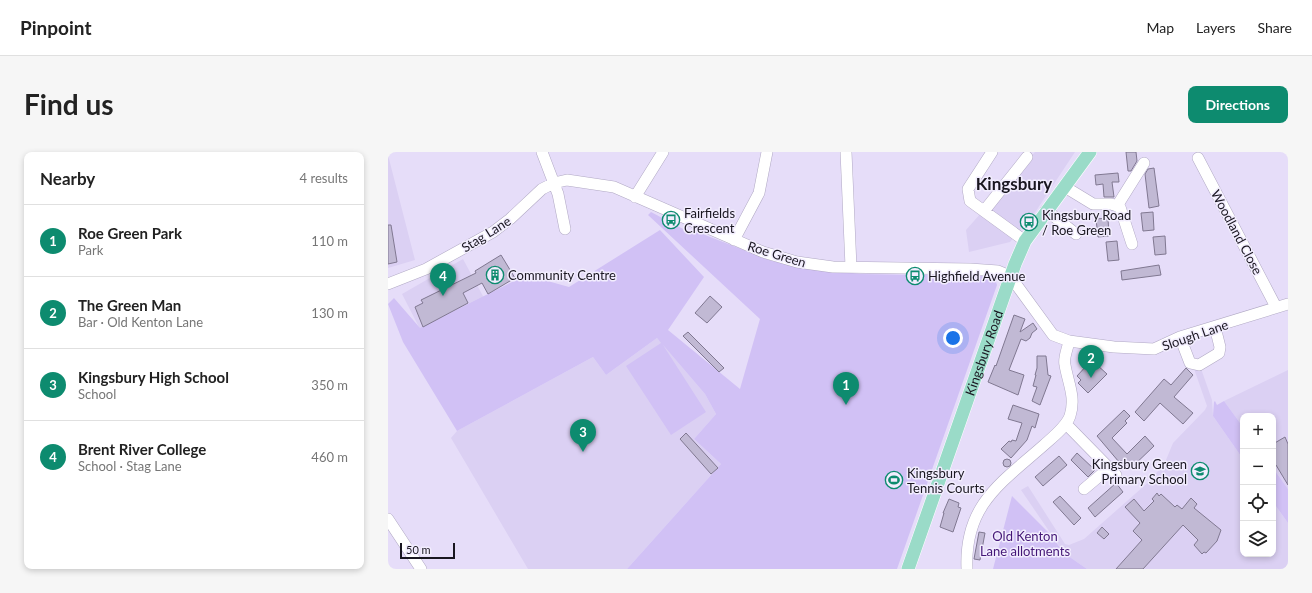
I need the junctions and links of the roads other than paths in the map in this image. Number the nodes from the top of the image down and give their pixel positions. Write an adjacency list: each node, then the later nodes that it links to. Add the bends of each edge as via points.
1 (542, 152): 10 (street)
2 (663, 152): 12 (street)
3 (767, 152): 18 (street, via 759,193)
4 (846, 152): 21 (street)
5 (992, 152): 15 (street, via 968,189 970,201)
6 (1090, 152): 11 (main road, Kingsbury Road)
7 (1027, 157): 15 (street)
8 (1198, 158): 25 (street, Woodland Close)
9 (1144, 163): 13 (street)
10 (554, 182): 12 (street, Roe Green, via 567,180 614,187); 16 (street); 23 (street, Stag Lane, via 542,189 510,220 493,232 426,269)
11 (1065, 187): 13 (street, via 1093,204); 14 (main road, Kingsbury Road)
12 (635, 196): 18 (street, Roe Green)
13 (1117, 206): 20 (street, via 1120,207)
14 (1046, 210): 17 (street); 19 (main road, Kingsbury Road)
15 (984, 211): 19 (street)
16 (565, 230)
17 (1076, 234)
18 (734, 240): 21 (street, Roe Green, via 797,262)
19 (1025, 241): 22 (main road, Kingsbury Road)
20 (1132, 244)
21 (851, 267): 22 (street, Roe Green, via 981,270 998,271)
22 (1010, 276): 28 (street, Slough Lane, via 1053,335); 33 (main road, Kingsbury Road)
23 (388, 284)
24 (1288, 304): 25 (street, Slough Lane)
25 (1276, 307): 26 (street, Slough Lane)
26 (1215, 327): 27 (street, Slough Lane); 27 (street, via 1220,346 1219,353 1199,365 1190,363)
27 (1180, 337): 28 (street, Slough Lane, via 1154,349)
28 (1069, 341): 29 (street, via 1064,364 1073,400)
29 (1066, 424): 30 (street, via 1112,471); 34 (street, via 991,493 982,506 972,526 966,549)
30 (1084, 490)
31 (388, 519): 32 (street)
32 (421, 569)
33 (908, 569)
34 (967, 569)

